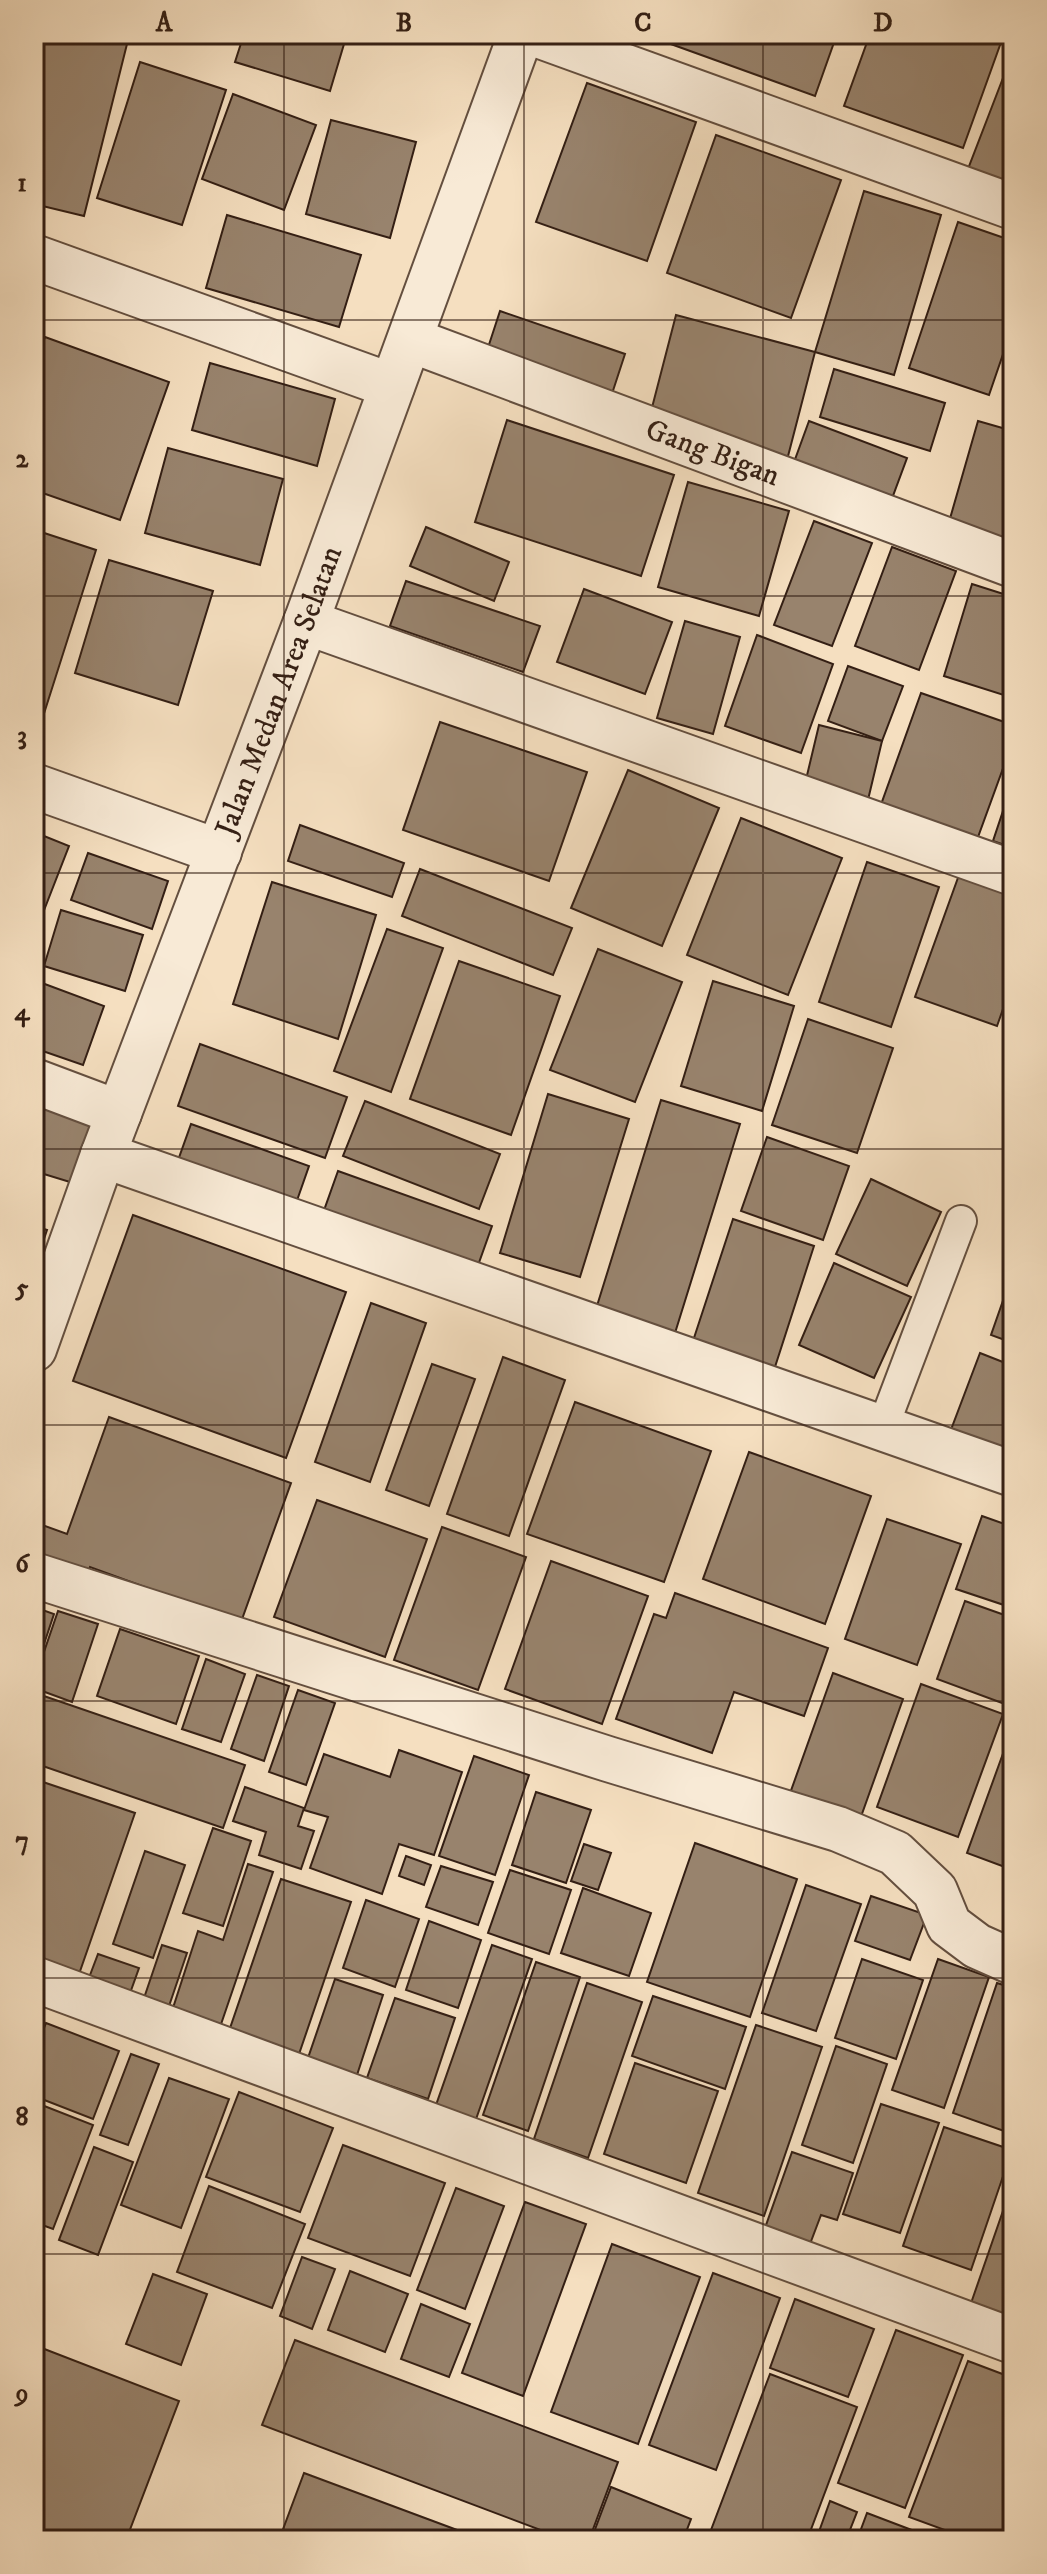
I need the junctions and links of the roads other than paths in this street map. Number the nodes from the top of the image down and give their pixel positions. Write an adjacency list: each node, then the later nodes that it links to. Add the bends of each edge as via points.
1 (521, 34): 5 (street, Jalan Medan Area Selatan)
2 (535, 34): 3 (street)
3 (1013, 207)
4 (34, 257): 6 (street)
5 (411, 340): 6 (street, Jalan Medan Area Selatan); 7 (street, Gang Bigan)
6 (392, 386): 8 (street, Jalan Medan Area Selatan)
7 (1013, 565)
8 (306, 622): 10 (street, Jalan Medan Area Selatan); 11 (street)
9 (34, 786): 10 (street)
10 (219, 852): 13 (street, Jalan Medan Area Selatan)
11 (1013, 873)
12 (34, 1081): 13 (street)
13 (119, 1113): 14 (street, Jalan Medan Area Selatan)
14 (103, 1155): 16 (street, Jalan Medan Area Selatan); 17 (street)
15 (961, 1221): 17 (lane)
16 (34, 1349)
17 (883, 1427): 18 (street)
18 (1013, 1474)
19 (34, 1575): 20 (street, via 838,1829 895,1853 935,1891 949,1925 977,1946)
20 (1013, 1962)
21 (34, 1979): 22 (street)
22 (1013, 2341)

